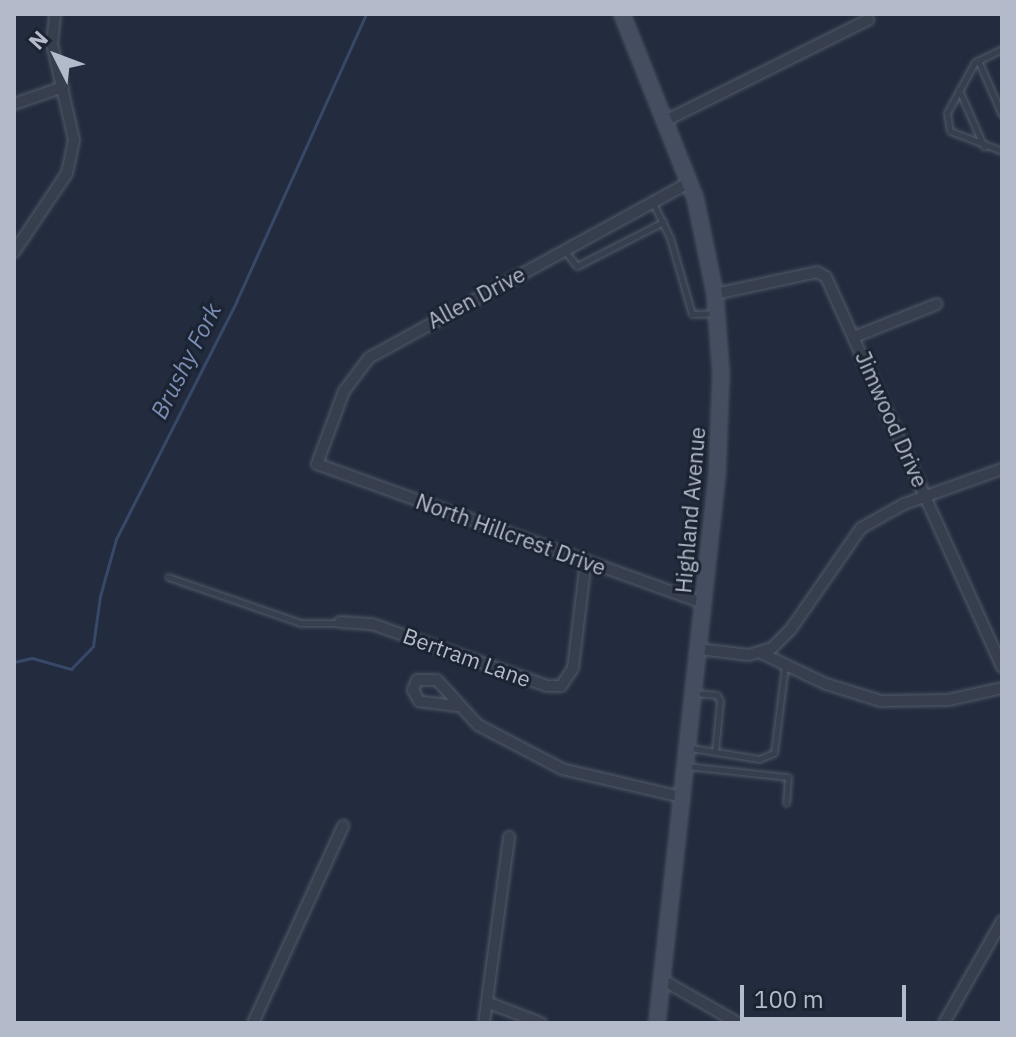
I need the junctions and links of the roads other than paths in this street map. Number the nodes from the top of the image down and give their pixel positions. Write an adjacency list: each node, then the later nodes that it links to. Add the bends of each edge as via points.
1 (55, 14): 6 (street, via 52,44)
2 (622, 14): 10 (main road, Highland Avenue)
3 (868, 20): 10 (street)
4 (1002, 49): 5 (lane)
5 (978, 60): 7 (lane); 9 (lane)
6 (63, 87): 8 (street); 17 (street, via 74,140 67,173)
7 (959, 89): 11 (lane); 11 (lane, via 947,113 950,131)
8 (14, 104)
9 (1002, 115)
10 (667, 120): 13 (main road, Highland Avenue)
11 (984, 147): 12 (lane)
12 (1002, 151)
13 (690, 182): 14 (street, Allen Drive); 18 (main road, Highland Avenue)
14 (651, 200): 15 (lane); 16 (street, Allen Drive)
15 (663, 222): 16 (lane, via 620,239 577,266); 20 (lane, via 692,314)
16 (563, 250): 22 (street, Allen Drive, via 369,358 344,391)
17 (14, 252)
18 (715, 294): 20 (main road, Highland Avenue); 21 (street, Jimwood Drive, via 817,272 826,277)
19 (937, 304): 21 (street)
20 (717, 313): 27 (main road, Highland Avenue, via 720,431)
21 (854, 337): 24 (street, Jimwood Drive)
22 (317, 464): 25 (street, North Hillcrest Drive)
23 (1002, 469): 24 (street)
24 (926, 496): 30 (street, via 861,528 791,629); 32 (street, Jimwood Drive)
25 (586, 561): 27 (street, North Hillcrest Drive); 28 (street, Bertram Lane, via 573,668 561,686 547,686 372,624)
26 (168, 577): 28 (lane, via 301,623)
27 (704, 603): 29 (main road, Highland Avenue)
28 (340, 622)
29 (699, 649): 30 (street); 34 (main road, Highland Avenue)
30 (761, 653): 31 (street)
31 (785, 665): 33 (street, via 881,701 948,700); 37 (lane, via 774,753 759,759)
32 (1002, 667)
33 (1002, 688)
34 (693, 693): 36 (main road, Highland Avenue); 37 (lane, via 717,695 720,701)
35 (457, 706): 39 (street, via 478,725 579,776)
36 (687, 747): 37 (lane); 38 (main road, Highland Avenue)
37 (715, 752)
38 (685, 765): 39 (main road, Highland Avenue); 40 (lane, via 788,777)
39 (681, 797): 44 (main road, Highland Avenue)
40 (786, 803)
41 (343, 826): 46 (street)
42 (509, 837): 45 (street)
43 (1002, 921): 51 (street)
44 (661, 979): 49 (main road, Highland Avenue); 50 (street)
45 (489, 1003): 47 (street); 48 (street)
46 (253, 1023)
47 (484, 1023)
48 (541, 1023)
49 (657, 1023)
50 (738, 1023)
51 (944, 1023)

